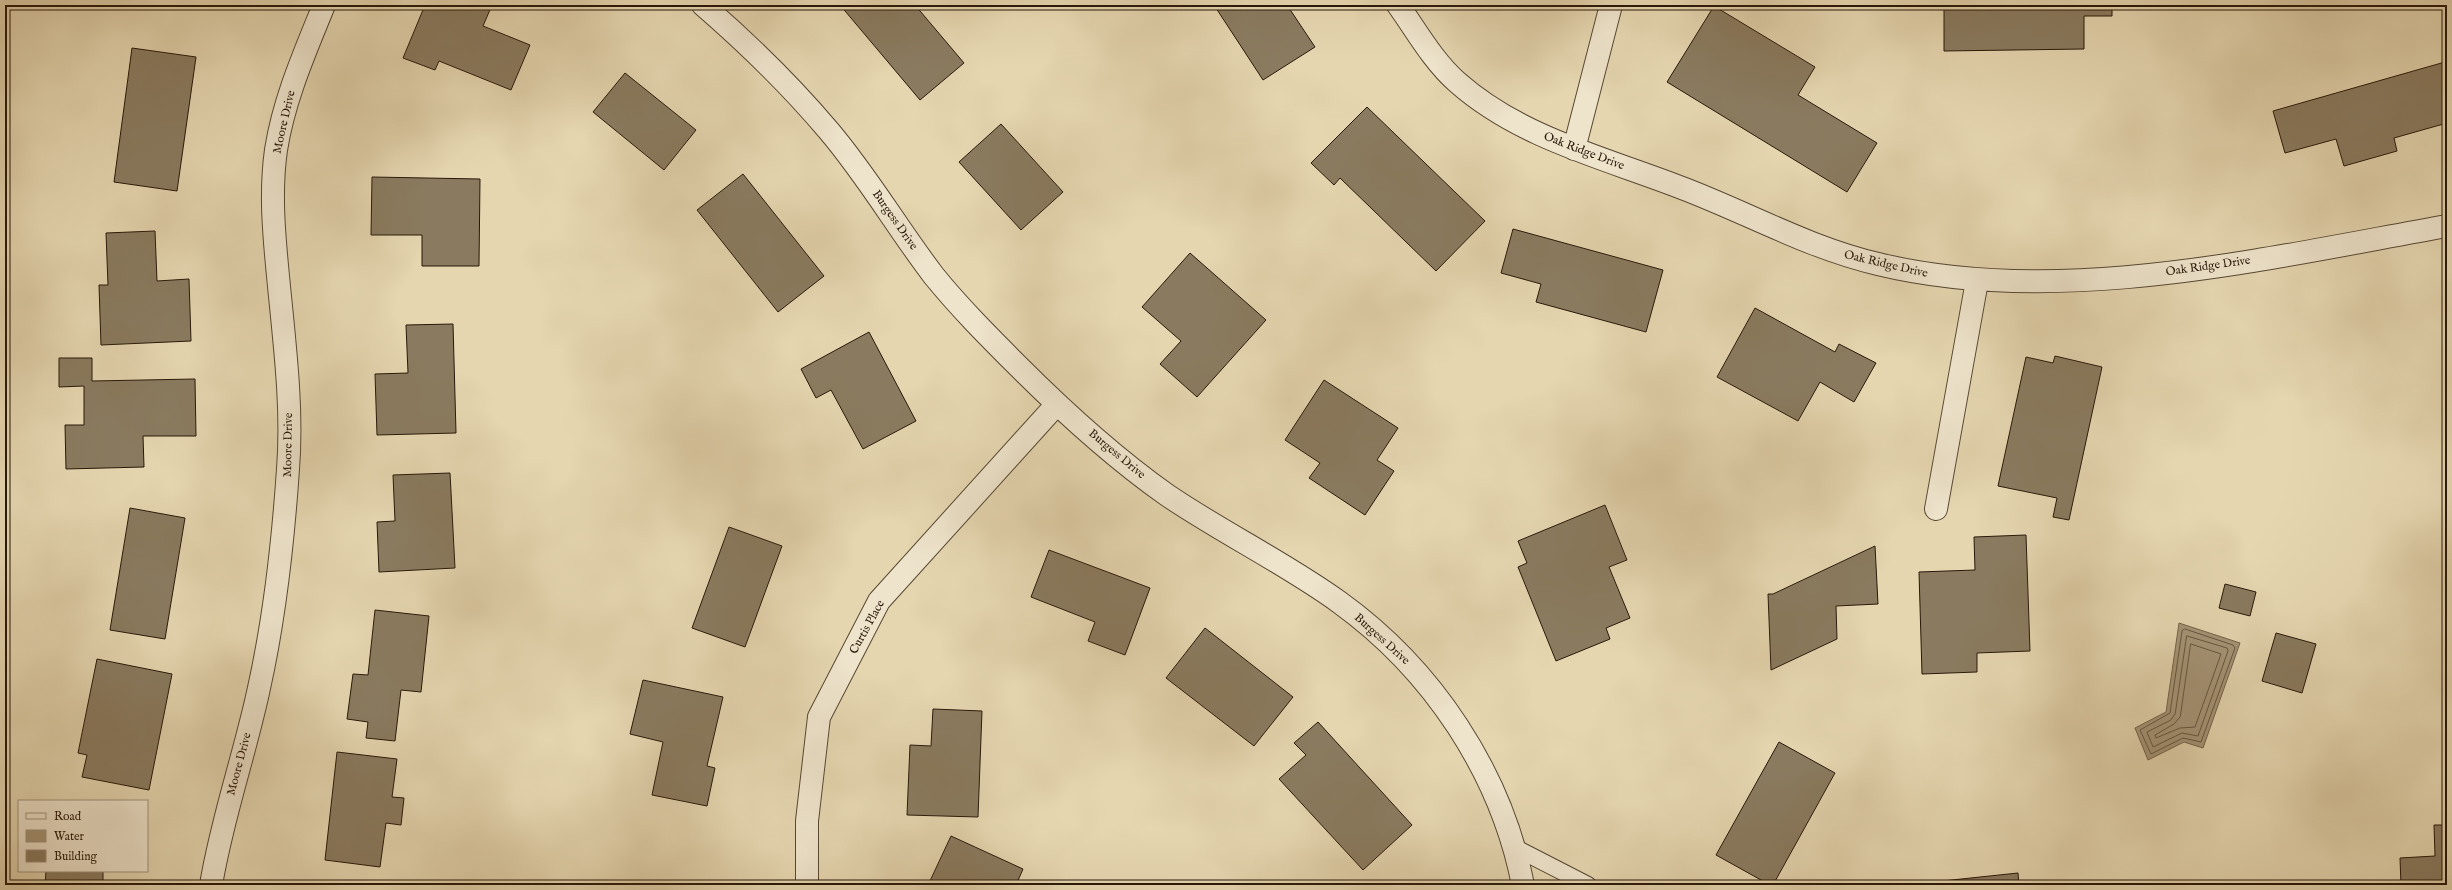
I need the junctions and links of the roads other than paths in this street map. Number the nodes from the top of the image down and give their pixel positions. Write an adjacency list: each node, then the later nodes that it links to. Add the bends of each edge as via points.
1 (324, 5): 11 (street, Moore Drive, via 294,79 276,152 275,239 288,406 289,466 283,536 259,690 223,823)
2 (703, 5): 8 (street, Burgess Drive, via 786,84 830,132 935,276 983,330)
3 (1398, 5): 5 (street, Oak Ridge Drive, via 1455,81 1480,100 1544,138)
4 (1612, 5): 5 (street)
5 (1574, 149): 7 (street, Oak Ridge Drive, via 1685,189 1796,238 1837,253 1930,275)
6 (2447, 226): 7 (street, Oak Ridge Drive, via 2212,267 2143,275 2078,280)
7 (1977, 280): 9 (street)
8 (1057, 404): 10 (street, Burgess Drive, via 1164,493 1338,602 1400,653 1446,709 1475,757 1495,798); 12 (street, Curtis Place, via 879,602 819,717 807,821)
9 (1936, 509)
10 (1514, 847): 13 (street, Burgess Drive); 14 (lane)
11 (210, 885)
12 (807, 885)
13 (1523, 885)
14 (1588, 885)

